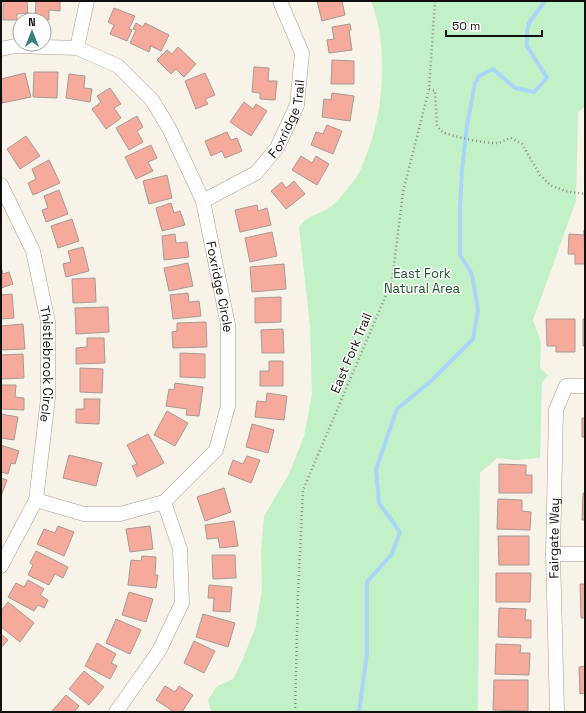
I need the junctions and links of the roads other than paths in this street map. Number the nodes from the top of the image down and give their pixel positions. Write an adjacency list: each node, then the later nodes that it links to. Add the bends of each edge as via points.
1 (87, 1): 3 (street)
2 (280, 1): 6 (street, Foxridge Trail, via 302,52 297,105 277,148 256,173)
3 (77, 48): 4 (street, Foxridge Circle, via 15,46); 6 (street, Foxridge Circle, via 118,66 152,100 169,128)
4 (1, 49)
5 (1, 185): 8 (street, Thistlebrook Circle, via 33,251 48,322 48,398)
6 (203, 201): 9 (street, Foxridge Circle, via 228,324 228,406 216,450)
7 (585, 386): 10 (street, Fairgate Way, via 566,386 556,410)
8 (36, 500): 9 (street, Foxridge Circle, via 84,514 120,514); 12 (street, Thistlebrook Circle)
9 (164, 502): 13 (street, via 180,549 182,603 159,651)
10 (553, 554): 11 (street); 14 (street, Fairgate Way)
11 (585, 554)
12 (1, 566)
13 (116, 712)
14 (557, 712)

